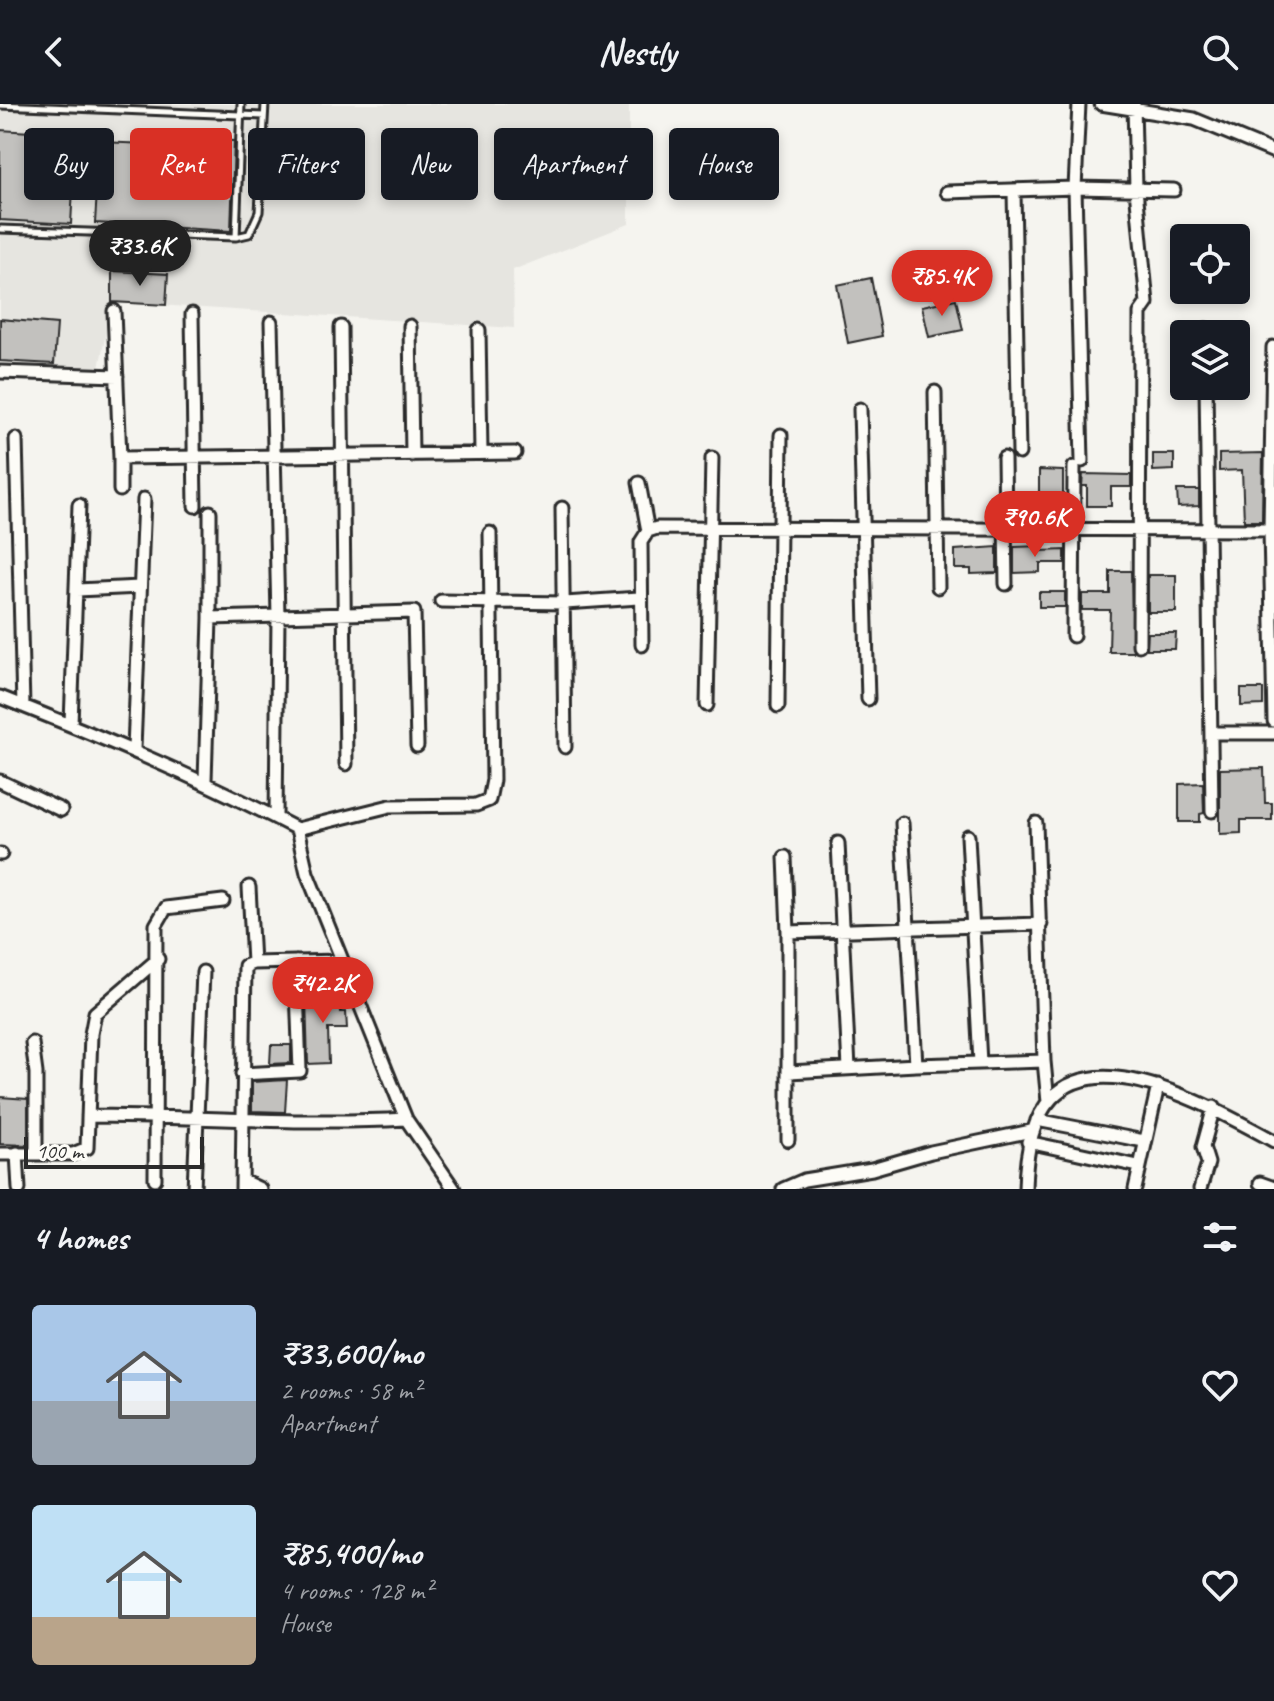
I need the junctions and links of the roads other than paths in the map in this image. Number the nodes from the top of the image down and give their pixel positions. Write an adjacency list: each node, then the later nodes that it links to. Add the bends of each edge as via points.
1 (241, 104): 7 (lane)
2 (265, 104): 8 (lane)
3 (1079, 104): 10 (street)
4 (1101, 104): 6 (street)
5 (0, 105): 7 (lane)
6 (1134, 106): 9 (street, via 1208,123); 11 (street)
7 (241, 116): 8 (lane); 16 (lane)
8 (264, 116): 16 (lane, via 259,212 249,234)
9 (1274, 152)
10 (1075, 188): 11 (street); 13 (street); 56 (street)
11 (1136, 189): 12 (street); 53 (street, via 1147,303 1140,313)
12 (1174, 190)
13 (1014, 191): 14 (street); 33 (street)
14 (947, 192)
15 (0, 229): 16 (lane)
16 (236, 237)
17 (114, 311): 25 (street)
18 (192, 314): 37 (street)
19 (271, 322): 35 (street)
20 (410, 326): 34 (street)
21 (341, 327): 36 (street)
22 (479, 330): 31 (street)
23 (1273, 347): 54 (street)
24 (0, 372): 25 (street)
25 (117, 376): 38 (street)
26 (935, 392): 48 (street)
27 (1206, 400): 57 (street)
28 (860, 409): 52 (street)
29 (781, 435): 51 (street)
30 (16, 439): 76 (street)
31 (481, 453): 32 (street); 34 (street)
32 (515, 453)
33 (1019, 453)
34 (412, 455): 36 (street)
35 (272, 456): 36 (street); 37 (street); 68 (street)
36 (344, 456): 67 (street)
37 (195, 457): 38 (street); 45 (street)
38 (120, 458): 42 (street)
39 (712, 458): 50 (street)
40 (1004, 458): 49 (street)
41 (639, 483): 55 (street)
42 (120, 490)
43 (144, 499): 60 (street)
44 (79, 505): 62 (street)
45 (195, 506)
46 (562, 508): 66 (street)
47 (210, 512): 69 (street)
48 (935, 527): 49 (street); 52 (street); 61 (street)
49 (1005, 528): 56 (street); 59 (street)
50 (712, 529): 51 (street); 55 (street); 75 (street)
51 (778, 529): 52 (street); 77 (street)
52 (861, 530): 74 (street)
53 (1138, 530): 56 (street); 57 (street); 72 (street)
54 (1272, 530): 57 (street); 78 (street)
55 (648, 531): 63 (street, via 641,542)
56 (1074, 531): 70 (street)
57 (1208, 531): 80 (street)
58 (490, 533): 65 (street)
59 (1006, 584)
60 (140, 587): 62 (street); 84 (street)
61 (938, 587)
62 (77, 590): 79 (street)
63 (639, 598): 66 (street); 71 (street)
64 (441, 601): 65 (street)
65 (491, 601): 66 (street); 93 (street, via 489,800 476,805 390,806)
66 (565, 603): 83 (street)
67 (344, 614): 68 (street); 82 (street, via 414,612); 85 (street)
68 (278, 616): 69 (street); 90 (street)
69 (210, 618): 87 (street)
70 (1073, 636)
71 (642, 645)
72 (1139, 645)
73 (0, 697): 76 (street)
74 (868, 699)
75 (707, 705)
76 (23, 706): 79 (street)
77 (778, 706)
78 (1274, 721)
79 (71, 723): 84 (street)
80 (1212, 733): 81 (street); 89 (street)
81 (1274, 733)
82 (417, 746)
83 (565, 747)
84 (134, 749): 87 (street)
85 (346, 764)
86 (0, 781): 88 (street)
87 (205, 781): 90 (street)
88 (61, 810)
89 (1212, 811)
90 (276, 818): 93 (street)
91 (902, 823): 101 (street)
92 (1036, 823): 99 (street)
93 (297, 829): 105 (street, via 307,873)
94 (968, 836): 100 (street)
95 (838, 843): 103 (street)
96 (785, 857): 102 (street)
97 (249, 887): 107 (street)
98 (223, 901): 104 (street, via 166,908 156,925)
99 (1041, 924): 100 (street); 110 (street)
100 (974, 927): 101 (street); 111 (street)
101 (909, 929): 103 (street); 112 (street)
102 (788, 932): 103 (street); 114 (street)
103 (843, 933): 113 (street)
104 (158, 959): 119 (street, via 95,1013); 120 (street)
105 (340, 961): 106 (street); 123 (street)
106 (296, 962): 107 (street); 115 (street, via 300,1071)
107 (253, 963): 115 (street, via 245,966 243,975)
108 (203, 972): 121 (street)
109 (32, 1043): 130 (street)
110 (1044, 1061): 111 (street); 117 (street)
111 (980, 1063): 112 (street)
112 (916, 1065): 113 (street)
113 (849, 1069): 114 (street)
114 (789, 1072): 125 (street)
115 (242, 1074): 122 (street)
116 (1158, 1086): 117 (street, via 1080,1077); 118 (street); 126 (street)
117 (1048, 1102): 124 (street)
118 (1214, 1107): 127 (street); 143 (street, via 1203,1147 1208,1163)
119 (88, 1116): 120 (street); 130 (street, via 83,1152)
120 (154, 1116): 121 (street); 132 (street)
121 (198, 1117): 122 (street); 137 (street)
122 (241, 1117): 123 (street); 134 (street)
123 (406, 1119): 139 (street)
124 (1032, 1131): 126 (street); 131 (street); 140 (street, via 804,1180); 141 (street)
125 (788, 1140)
126 (1144, 1141): 131 (street)
127 (1274, 1141)
128 (17, 1153): 129 (street); 130 (street); 136 (street)
129 (0, 1154)
130 (36, 1154)
131 (1138, 1166): 142 (street)
132 (155, 1179)
133 (1260, 1183): 135 (street)
134 (243, 1185): 138 (street)
135 (1274, 1188)
136 (19, 1189)
137 (194, 1189)
138 (260, 1189)
139 (454, 1189)
140 (783, 1189)
141 (1025, 1189)
142 (1135, 1189)
143 (1200, 1189)

